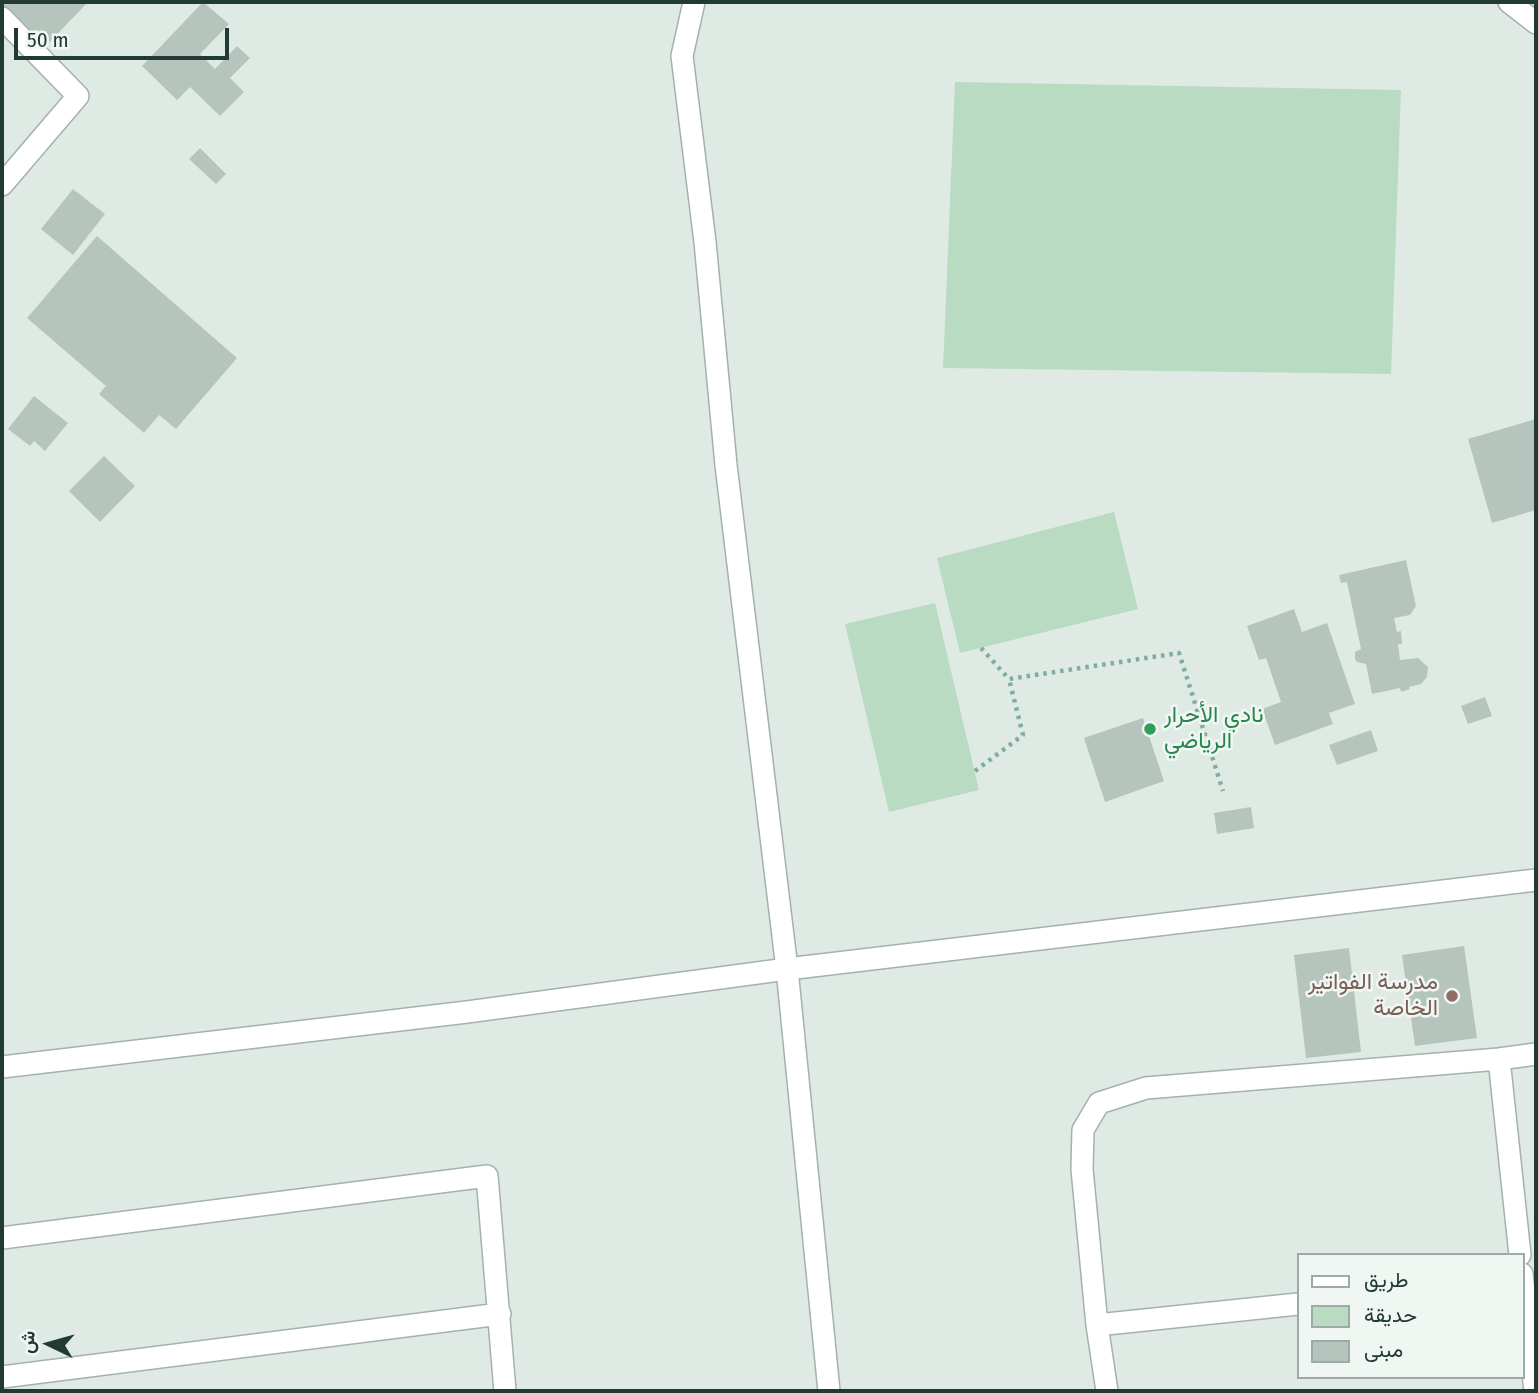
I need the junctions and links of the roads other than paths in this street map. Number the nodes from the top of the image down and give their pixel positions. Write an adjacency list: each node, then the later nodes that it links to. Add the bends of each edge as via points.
1 (694, 2): 7 (street, via 682,56)
2 (1509, 2): 4 (street)
3 (2, 18): 5 (street, via 78,96)
4 (1536, 23)
5 (2, 185)
6 (1536, 880): 7 (street)
7 (787, 970): 10 (street); 19 (street)
8 (1536, 1054): 9 (street)
9 (1499, 1059): 12 (street); 16 (street, via 1146,1088 1099,1103 1083,1130 1082,1169)
10 (2, 1067)
11 (2, 1238): 15 (street, via 487,1176)
12 (1520, 1253)
13 (1524, 1290): 21 (street)
14 (1296, 1304): 16 (street)
15 (500, 1314): 17 (street); 18 (street)
16 (1097, 1325): 20 (street)
17 (2, 1377)
18 (505, 1391)
19 (830, 1391)
20 (1107, 1391)
21 (1535, 1391)

